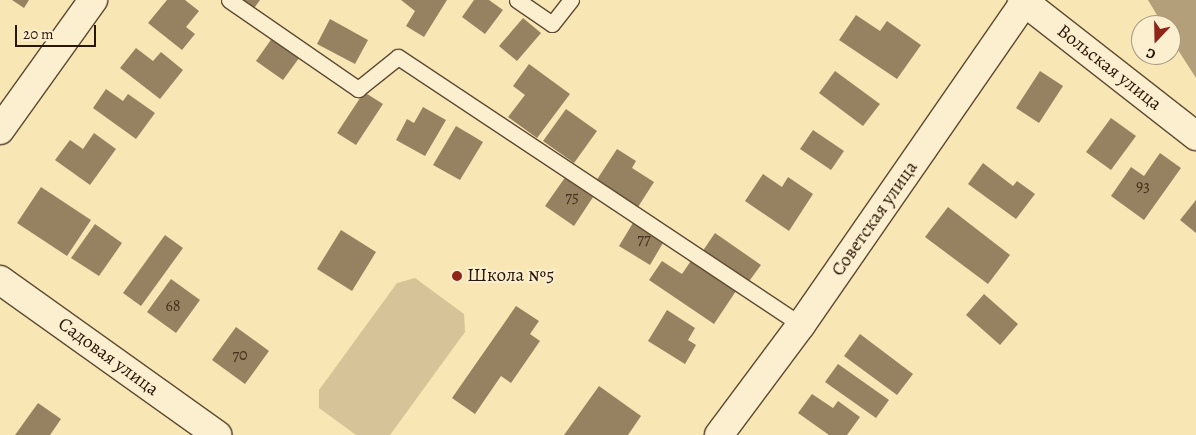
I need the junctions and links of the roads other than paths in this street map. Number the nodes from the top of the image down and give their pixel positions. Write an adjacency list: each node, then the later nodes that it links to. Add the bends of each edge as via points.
1 (93, 0): 6 (street)
2 (229, 0): 9 (lane, via 358,89 398,57)
3 (517, 0): 4 (lane, via 552,24)
4 (571, 0)
5 (1024, 1): 7 (street, Вольская улица); 9 (street, Советская улица)
6 (0, 130)
7 (1196, 136)
8 (0, 280): 10 (street, Садовая улица)
9 (802, 325): 11 (street, Советская улица)
10 (217, 435)
11 (719, 435)

